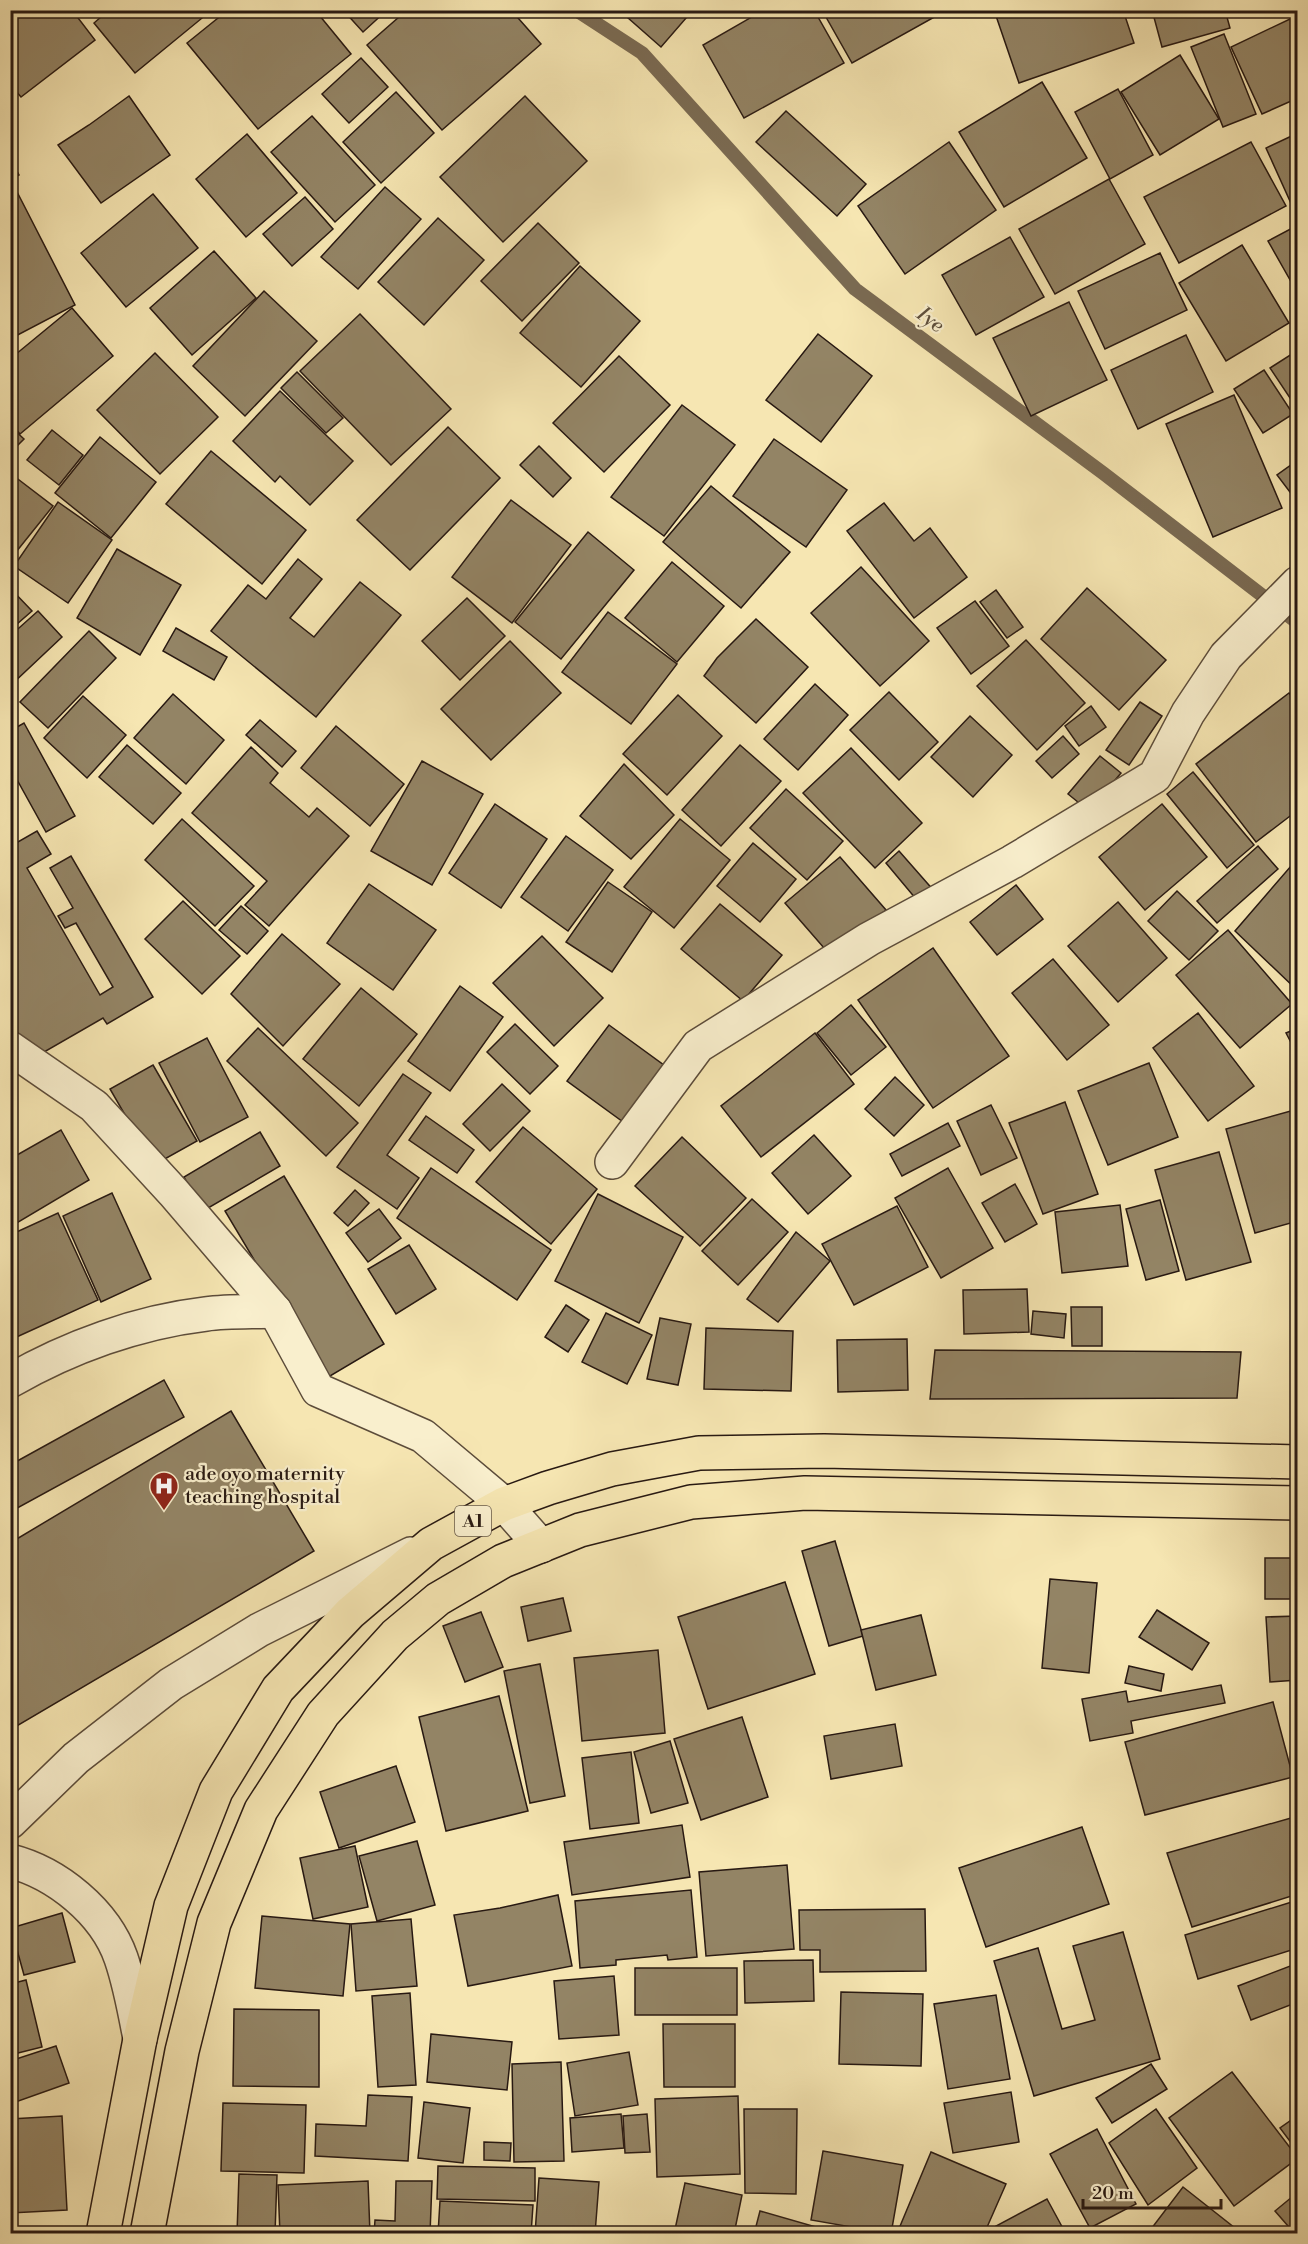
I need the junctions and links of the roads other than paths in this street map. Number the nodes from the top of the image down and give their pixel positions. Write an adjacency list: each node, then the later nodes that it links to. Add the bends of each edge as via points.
1 (1298, 583): 3 (street, via 1226,656 1188,713 1155,776 1012,862 869,939 698,1046)
2 (10, 1048): 4 (street, via 94,1106)
3 (612, 1162)
4 (275, 1311): 5 (street, via 206,1314 134,1328 43,1362); 7 (street, via 318,1390 423,1436)
5 (10, 1382)
6 (1292, 1461): 7 (highway, A1, via 824,1451 699,1453 612,1469); 8 (highway)
7 (504, 1503): 9 (highway, A1); 10 (street)
8 (1290, 1503): 10 (highway, A1, via 804,1493 691,1502 580,1530)
9 (431, 1544): 11 (street, via 259,1629 171,1684 76,1758); 13 (highway, A1, via 350,1613 278,1689 216,1791 171,1906)
10 (541, 1546): 15 (highway, A1, via 503,1561 438,1599 395,1635 323,1714 261,1810 214,1923 182,2051)
11 (10, 1822)
12 (10, 1861): 13 (street, via 26,1865 66,1888 99,1918 120,1956)
13 (140, 2039): 14 (highway, A1)
14 (103, 2234)
15 (147, 2234)

